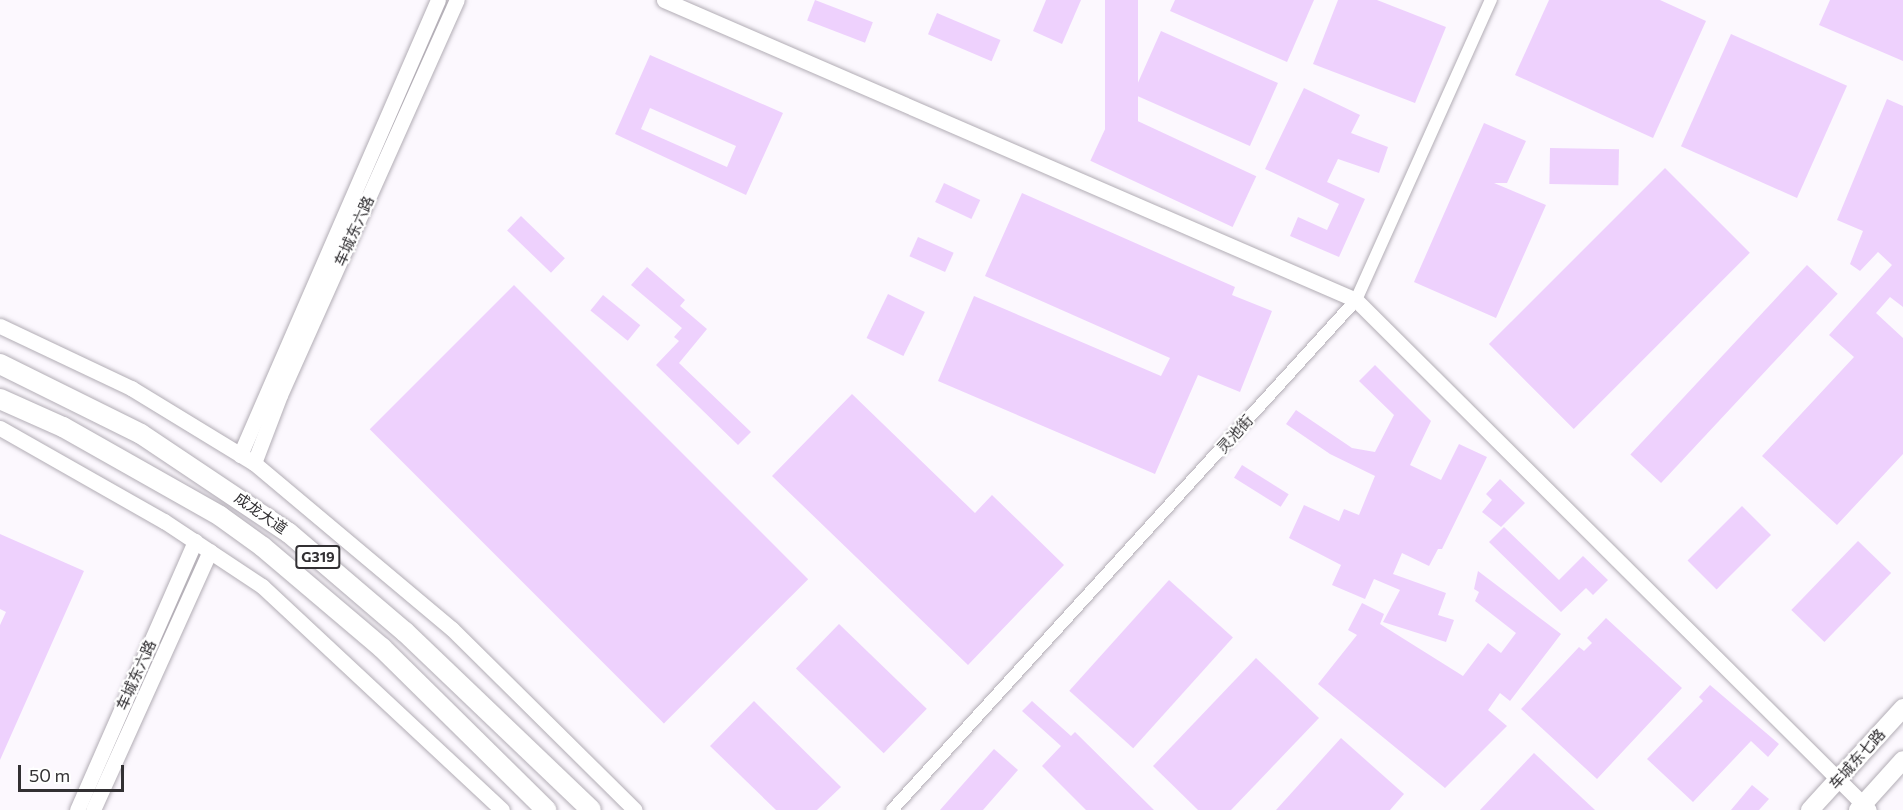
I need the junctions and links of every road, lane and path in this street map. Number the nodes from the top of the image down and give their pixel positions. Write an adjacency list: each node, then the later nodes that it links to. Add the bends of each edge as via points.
1 (438, 0): 10 (street, 车城东六路)
2 (457, 0): 10 (street, 车城东六路, via 280,395)
3 (664, 0): 5 (street)
4 (1491, 0): 5 (street, 灵池街)
5 (1356, 300): 15 (street); 23 (street, 灵池街)
6 (0, 326): 10 (street, via 130,388)
7 (0, 364): 21 (highway, 成龙大道 / G319, via 141,434 289,533 405,632)
8 (0, 399): 20 (highway, 成龙大道 / G319, via 63,427 220,516 263,547 382,648)
9 (0, 428): 11 (street, via 86,474)
10 (247, 459): 22 (street, via 452,628)
11 (195, 541): 12 (street); 17 (street, 车城东六路)
12 (210, 551): 18 (street, 车城东六路); 19 (street, via 262,586)
13 (1903, 708): 15 (main road, 车城东七路)
14 (1903, 760): 16 (main road)
15 (1839, 778): 16 (street); 24 (main road, 车城东七路)
16 (1863, 808)
17 (77, 810)
18 (93, 810)
19 (502, 810)
20 (546, 810)
21 (591, 810)
22 (635, 810)
23 (891, 810)
24 (1810, 810)

